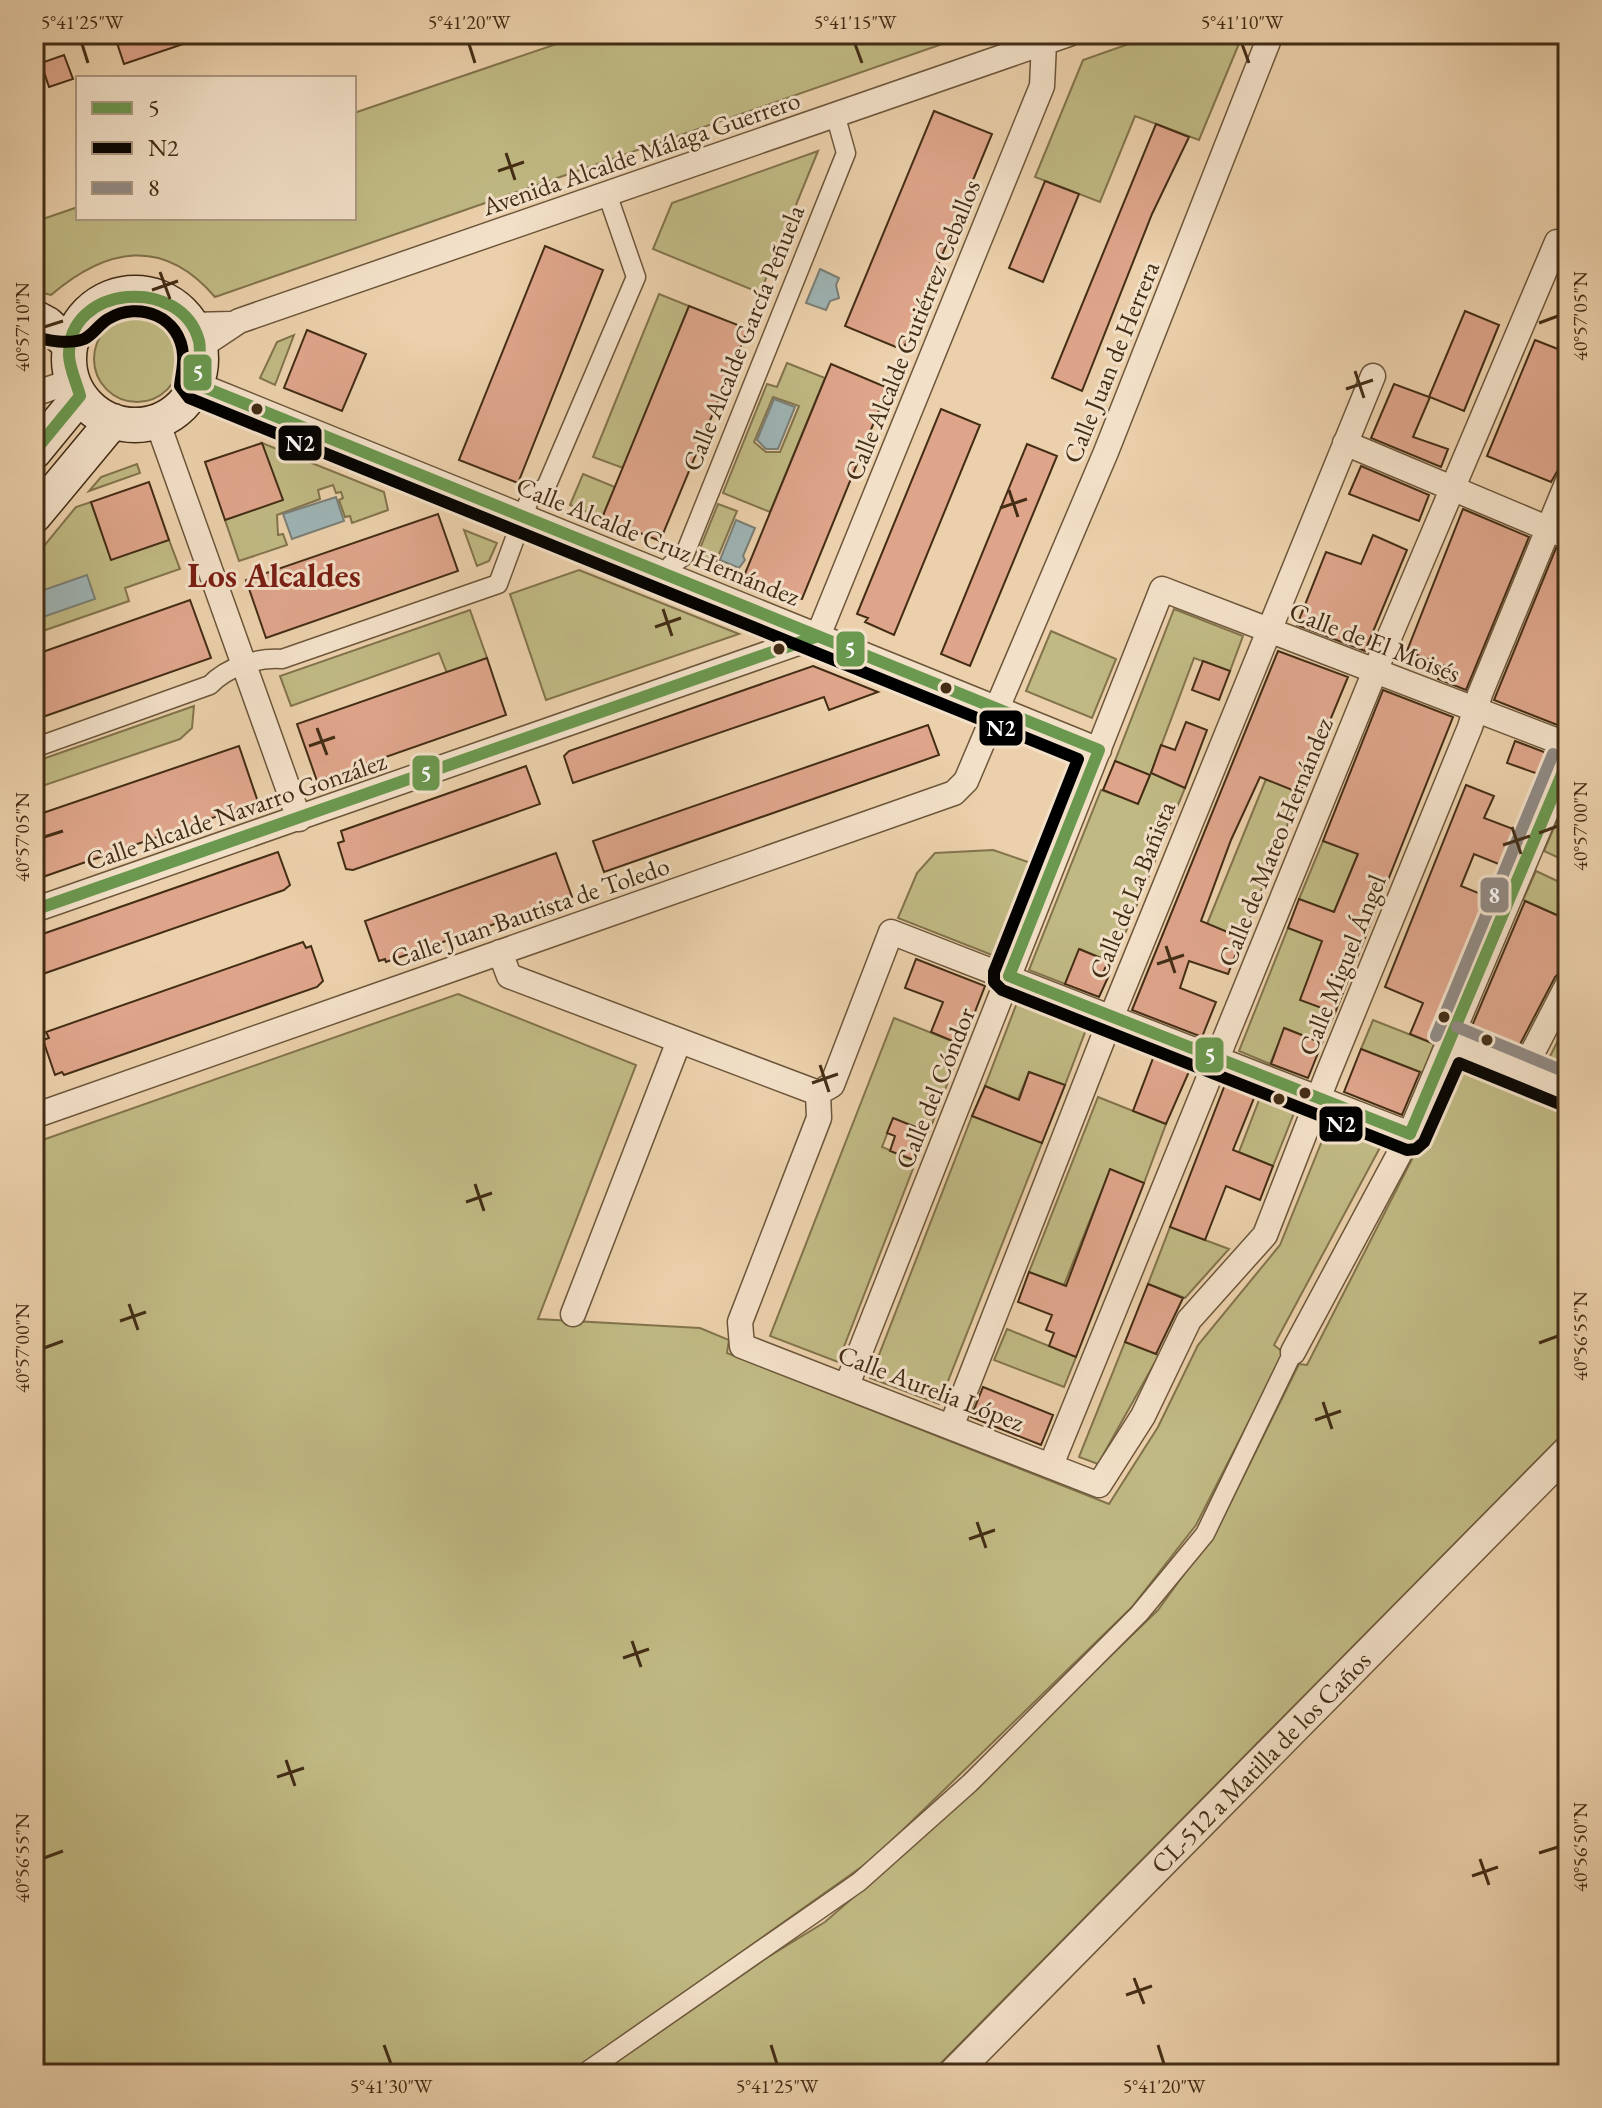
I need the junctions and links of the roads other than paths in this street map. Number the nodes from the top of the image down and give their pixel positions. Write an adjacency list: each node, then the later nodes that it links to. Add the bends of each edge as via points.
1 (1069, 34): 3 (street, Avenida Alcalde Málaga Guerrero)
2 (1271, 34): 28 (street, Calle Juan de Herrera, via 1106,452)
3 (1044, 43): 4 (street, Avenida Alcalde Málaga Guerrero); 25 (street, Calle Alcalde Gutiérrez Ceballos, via 1042,86)
4 (835, 114): 8 (street, Avenida Alcalde Málaga Guerrero); 22 (street, Calle Alcalde García Peñuela, via 846,153 684,556)
5 (611, 205): 20 (street, via 636,277 546,487 531,495)
6 (1562, 244): 18 (street, Calle de Mateo Hernández)
7 (57, 328): 8 (main road, via 125,293 145,293 179,310); 11 (main road)
8 (196, 336): 10 (main road)
9 (1373, 376): 15 (street, Calle de La Bañista)
10 (196, 384): 14 (main road, via 187,400); 20 (street, Calle Alcalde Cruz Hernández)
11 (76, 388): 12 (street); 13 (main road, via 94,411); 16 (main road)
12 (34, 394)
13 (113, 421): 14 (main road); 19 (main road)
14 (157, 421): 26 (street)
15 (1345, 443): 18 (street); 24 (street, Calle de La Bañista)
16 (34, 452)
17 (1568, 481): 21 (street, Calle Miguel Ángel)
18 (1452, 488): 21 (street); 27 (street, Calle de Mateo Hernández)
19 (34, 516)
20 (522, 516): 22 (street, Calle Alcalde Cruz Hernández); 26 (street, via 498,584 282,659)
21 (1558, 533): 29 (street, Calle Miguel Ángel)
22 (667, 575): 25 (street, Calle Alcalde Cruz Hernández)
23 (1162, 589): 24 (street, Calle de El Moisés); 32 (street, Calle del Cóndor)
24 (1267, 632): 27 (street, Calle de El Moisés); 39 (street, Calle de La Bañista)
25 (818, 636): 28 (street, Calle Alcalde Cruz Hernández); 34 (street, Calle Alcalde Navarro González)
26 (244, 665): 31 (street, via 210,685); 34 (street)
27 (1375, 671): 29 (street, Calle de El Moisés); 42 (street, Calle de Mateo Hernández)
28 (997, 708): 32 (street, Calle Alcalde Cruz Hernández); 36 (street, Calle Juan Bautista de Toledo, via 966,781 954,793)
29 (1475, 710): 30 (street, Calle de El Moisés); 46 (street, Calle Miguel Ángel)
30 (1568, 745)
31 (34, 748)
32 (1099, 750): 37 (street, Calle del Cóndor)
33 (1568, 760): 41 (street)
34 (299, 819): 35 (street, Calle Alcalde Navarro González)
35 (34, 910)
36 (500, 952): 40 (street, via 509,976); 47 (street, Calle Juan Bautista de Toledo)
37 (1009, 976): 39 (street); 45 (street, via 891,932 832,1085); 51 (street, Calle del Cóndor)
38 (1568, 984): 43 (street)
39 (1111, 1018): 42 (street); 52 (street, Calle de La Bañista)
40 (679, 1041): 45 (street); 49 (street)
41 (1451, 1042): 43 (street); 48 (street)
42 (1217, 1061): 46 (street); 54 (street, Calle de Mateo Hernández)
43 (1523, 1071): 44 (street)
44 (1568, 1090)
45 (818, 1093): 51 (street, Calle Aurelia López, via 819,1118 740,1322 742,1346)
46 (1317, 1100): 48 (street); 55 (street, Calle Miguel Ángel, via 1265,1235 1189,1320 1143,1416)
47 (34, 1116)
48 (1410, 1134): 50 (street)
49 (573, 1314)
50 (1293, 1352): 56 (street, via 1205,1534 1139,1614 970,1783 859,1882)
51 (847, 1385): 52 (street, Calle Aurelia López)
52 (951, 1427): 54 (street, Calle Aurelia López)
53 (1568, 1451): 57 (street, CL-512 a Matilla de los Caños)
54 (1051, 1465): 55 (street, Calle Aurelia López)
55 (1099, 1485)
56 (583, 2074)
57 (953, 2074)

